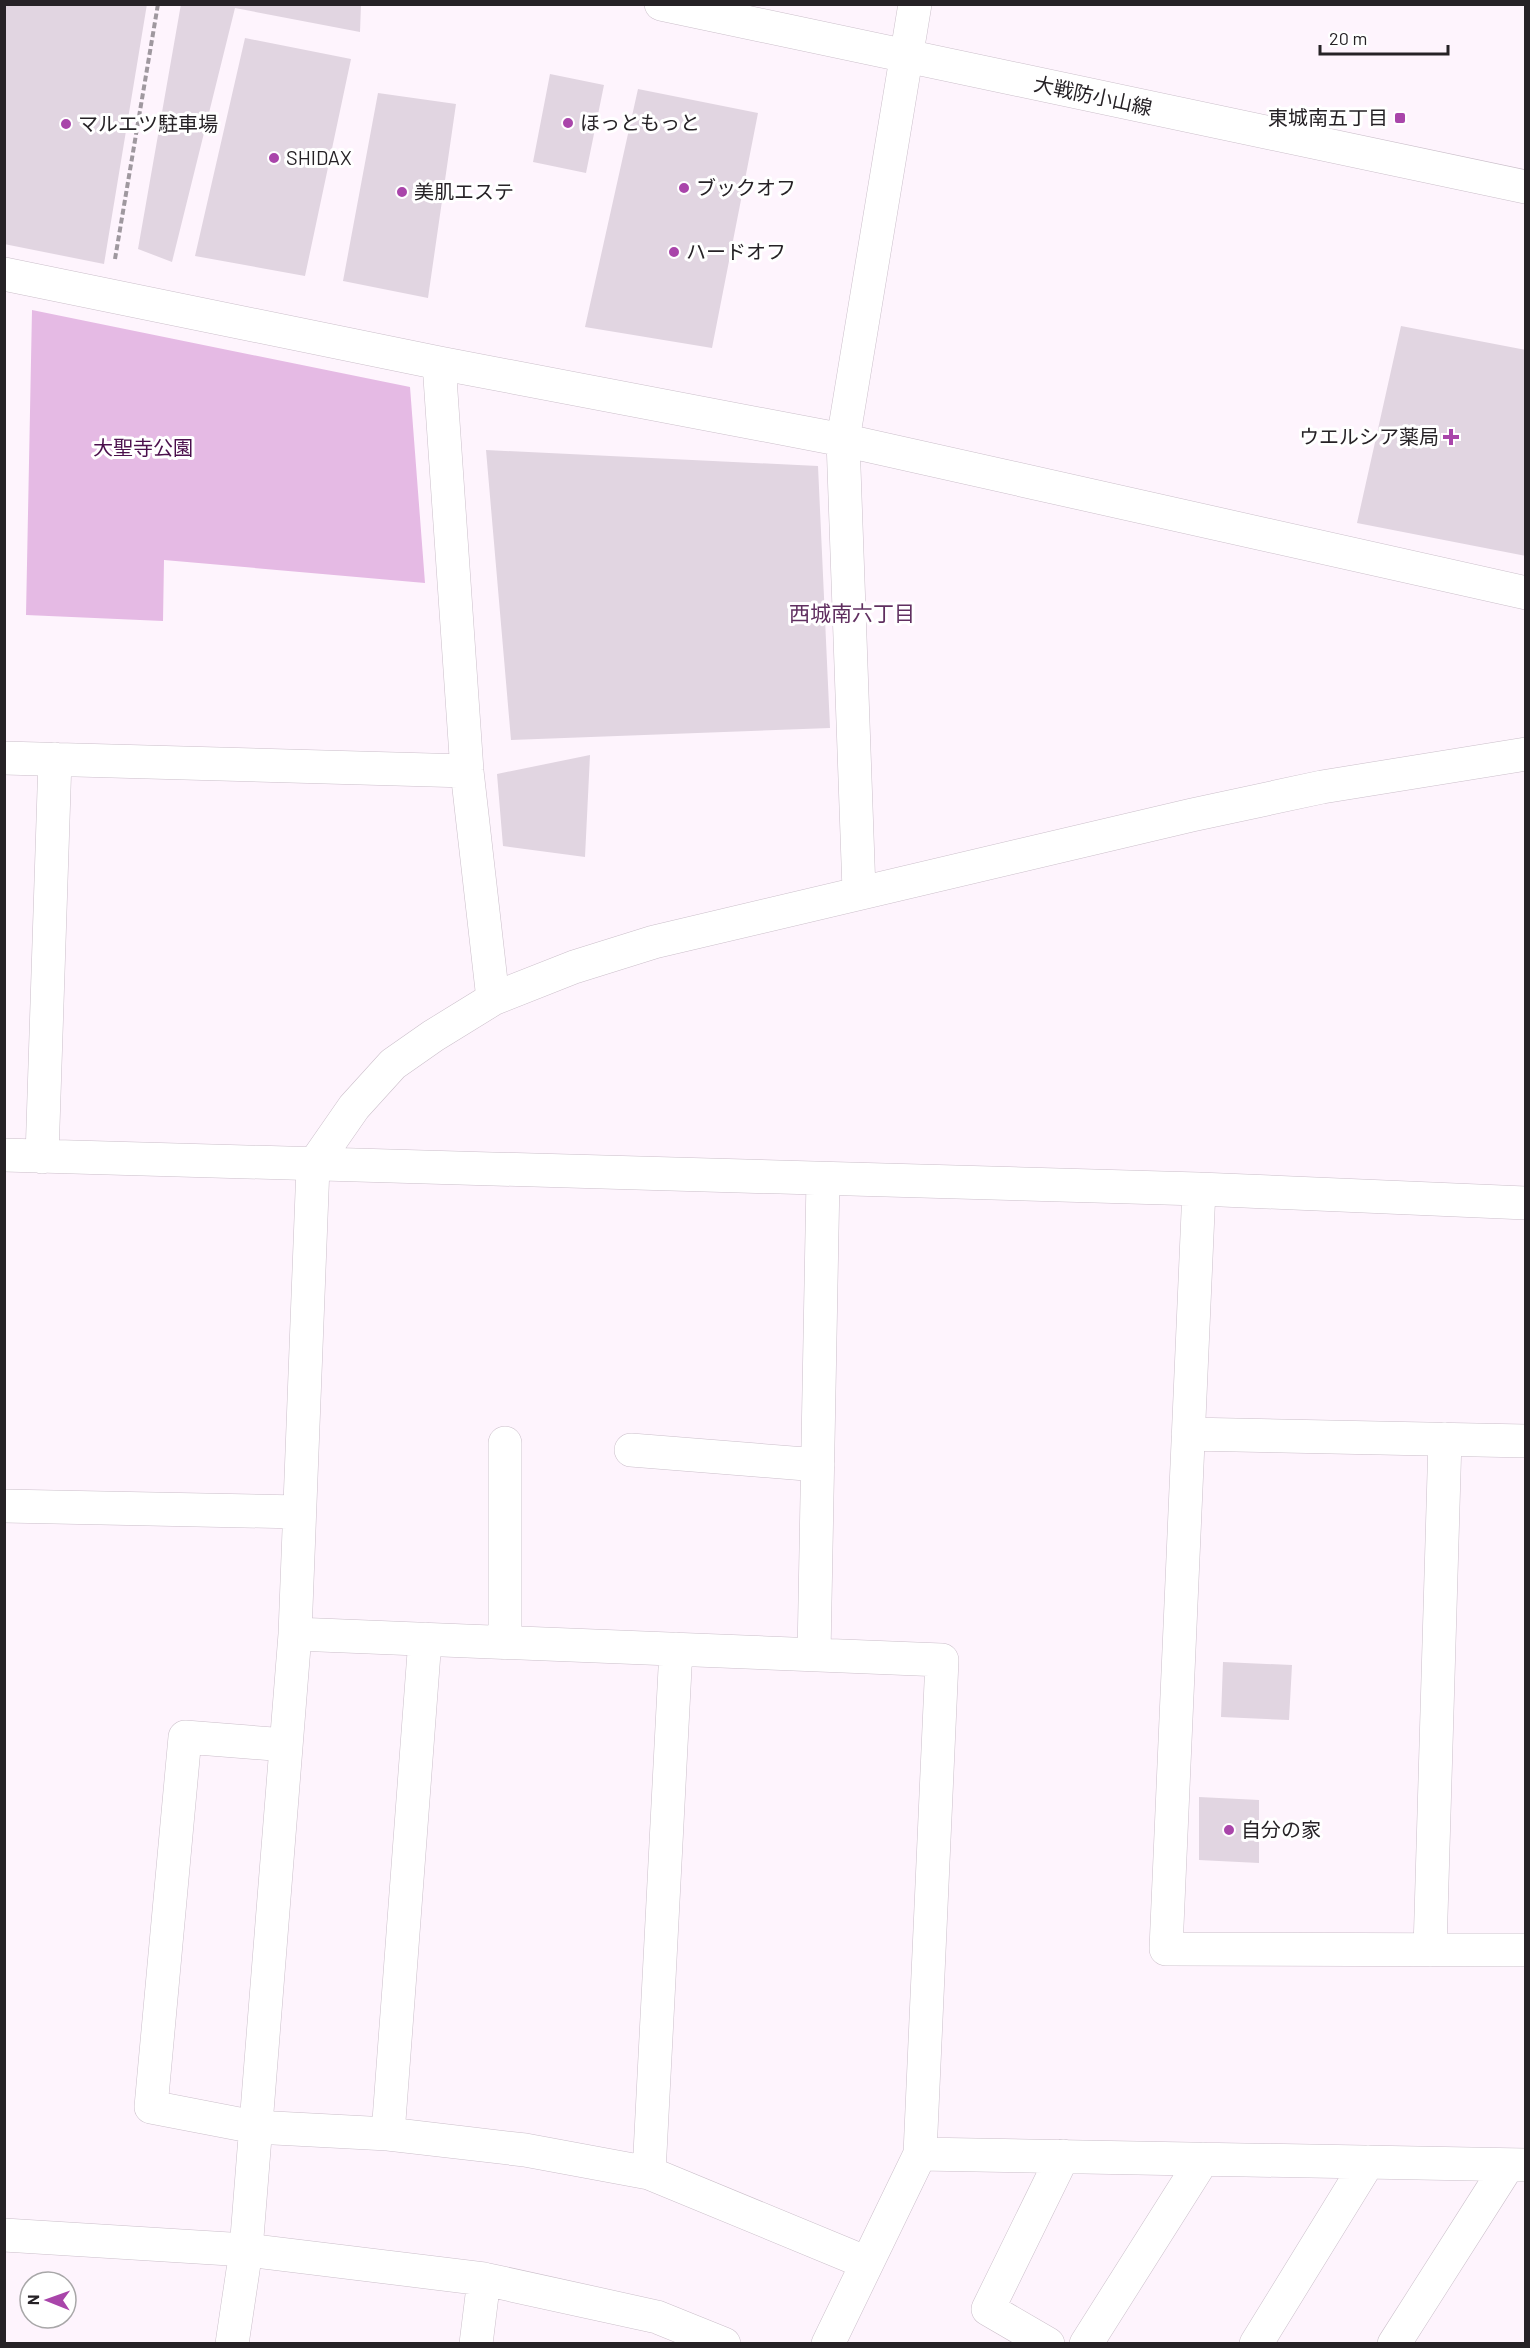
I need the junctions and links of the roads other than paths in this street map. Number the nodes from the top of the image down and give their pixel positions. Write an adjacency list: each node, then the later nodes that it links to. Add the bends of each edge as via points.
1 (661, 4): 3 (street, 大戦防小山線)
2 (915, 4): 3 (street)
3 (906, 57): 4 (street, 大戦防小山線); 7 (street)
4 (1526, 187)
5 (4, 274): 6 (street)
6 (439, 363): 7 (street); 12 (street)
7 (843, 440): 8 (street); 13 (street)
8 (1526, 593)
9 (1526, 754): 13 (street, via 1322,788)
10 (4, 758): 11 (street)
11 (56, 759): 12 (street); 16 (street)
12 (467, 771): 14 (street)
13 (859, 891): 14 (street, via 654,942 574,967)
14 (493, 999): 17 (street, via 393,1064 354,1107)
15 (4, 1155): 16 (street)
16 (42, 1157): 17 (street)
17 (313, 1166): 18 (street); 28 (street)
18 (823, 1179): 19 (street); 26 (street)
19 (1198, 1189): 20 (street); 21 (street)
20 (1526, 1203)
21 (1188, 1434): 22 (street); 35 (street, via 1166,1949)
22 (1445, 1439): 23 (street); 35 (street)
23 (1526, 1442)
24 (505, 1443): 31 (street)
25 (631, 1450): 26 (street)
26 (818, 1465): 33 (street)
27 (4, 1506): 28 (street)
28 (299, 1512): 29 (street)
29 (295, 1634): 30 (street); 34 (street)
30 (425, 1639): 31 (street); 38 (street)
31 (505, 1642): 32 (street)
32 (676, 1650): 33 (street); 44 (street)
33 (814, 1655): 39 (street, via 942,1660)
34 (286, 1745): 37 (street); 37 (street, via 185,1737 151,2107)
35 (1430, 1950): 36 (street)
36 (1526, 1950)
37 (255, 2127): 38 (street); 46 (street)
38 (388, 2134): 44 (street, via 525,2150)
39 (920, 2154): 40 (street); 47 (street)
40 (1063, 2156): 41 (street); 53 (street, via 988,2309)
41 (1203, 2159): 42 (street); 54 (street)
42 (1368, 2162): 43 (street); 55 (street)
43 (1517, 2165): 56 (street)
44 (649, 2174): 47 (street)
45 (4, 2235): 46 (street)
46 (246, 2250): 48 (street); 49 (street)
47 (867, 2263): 52 (street)
48 (484, 2279): 50 (street); 51 (street, via 657,2317)
49 (232, 2343)
50 (476, 2343)
51 (724, 2343)
52 (828, 2343)
53 (1048, 2343)
54 (1086, 2343)
55 (1256, 2343)
56 (1394, 2343)

